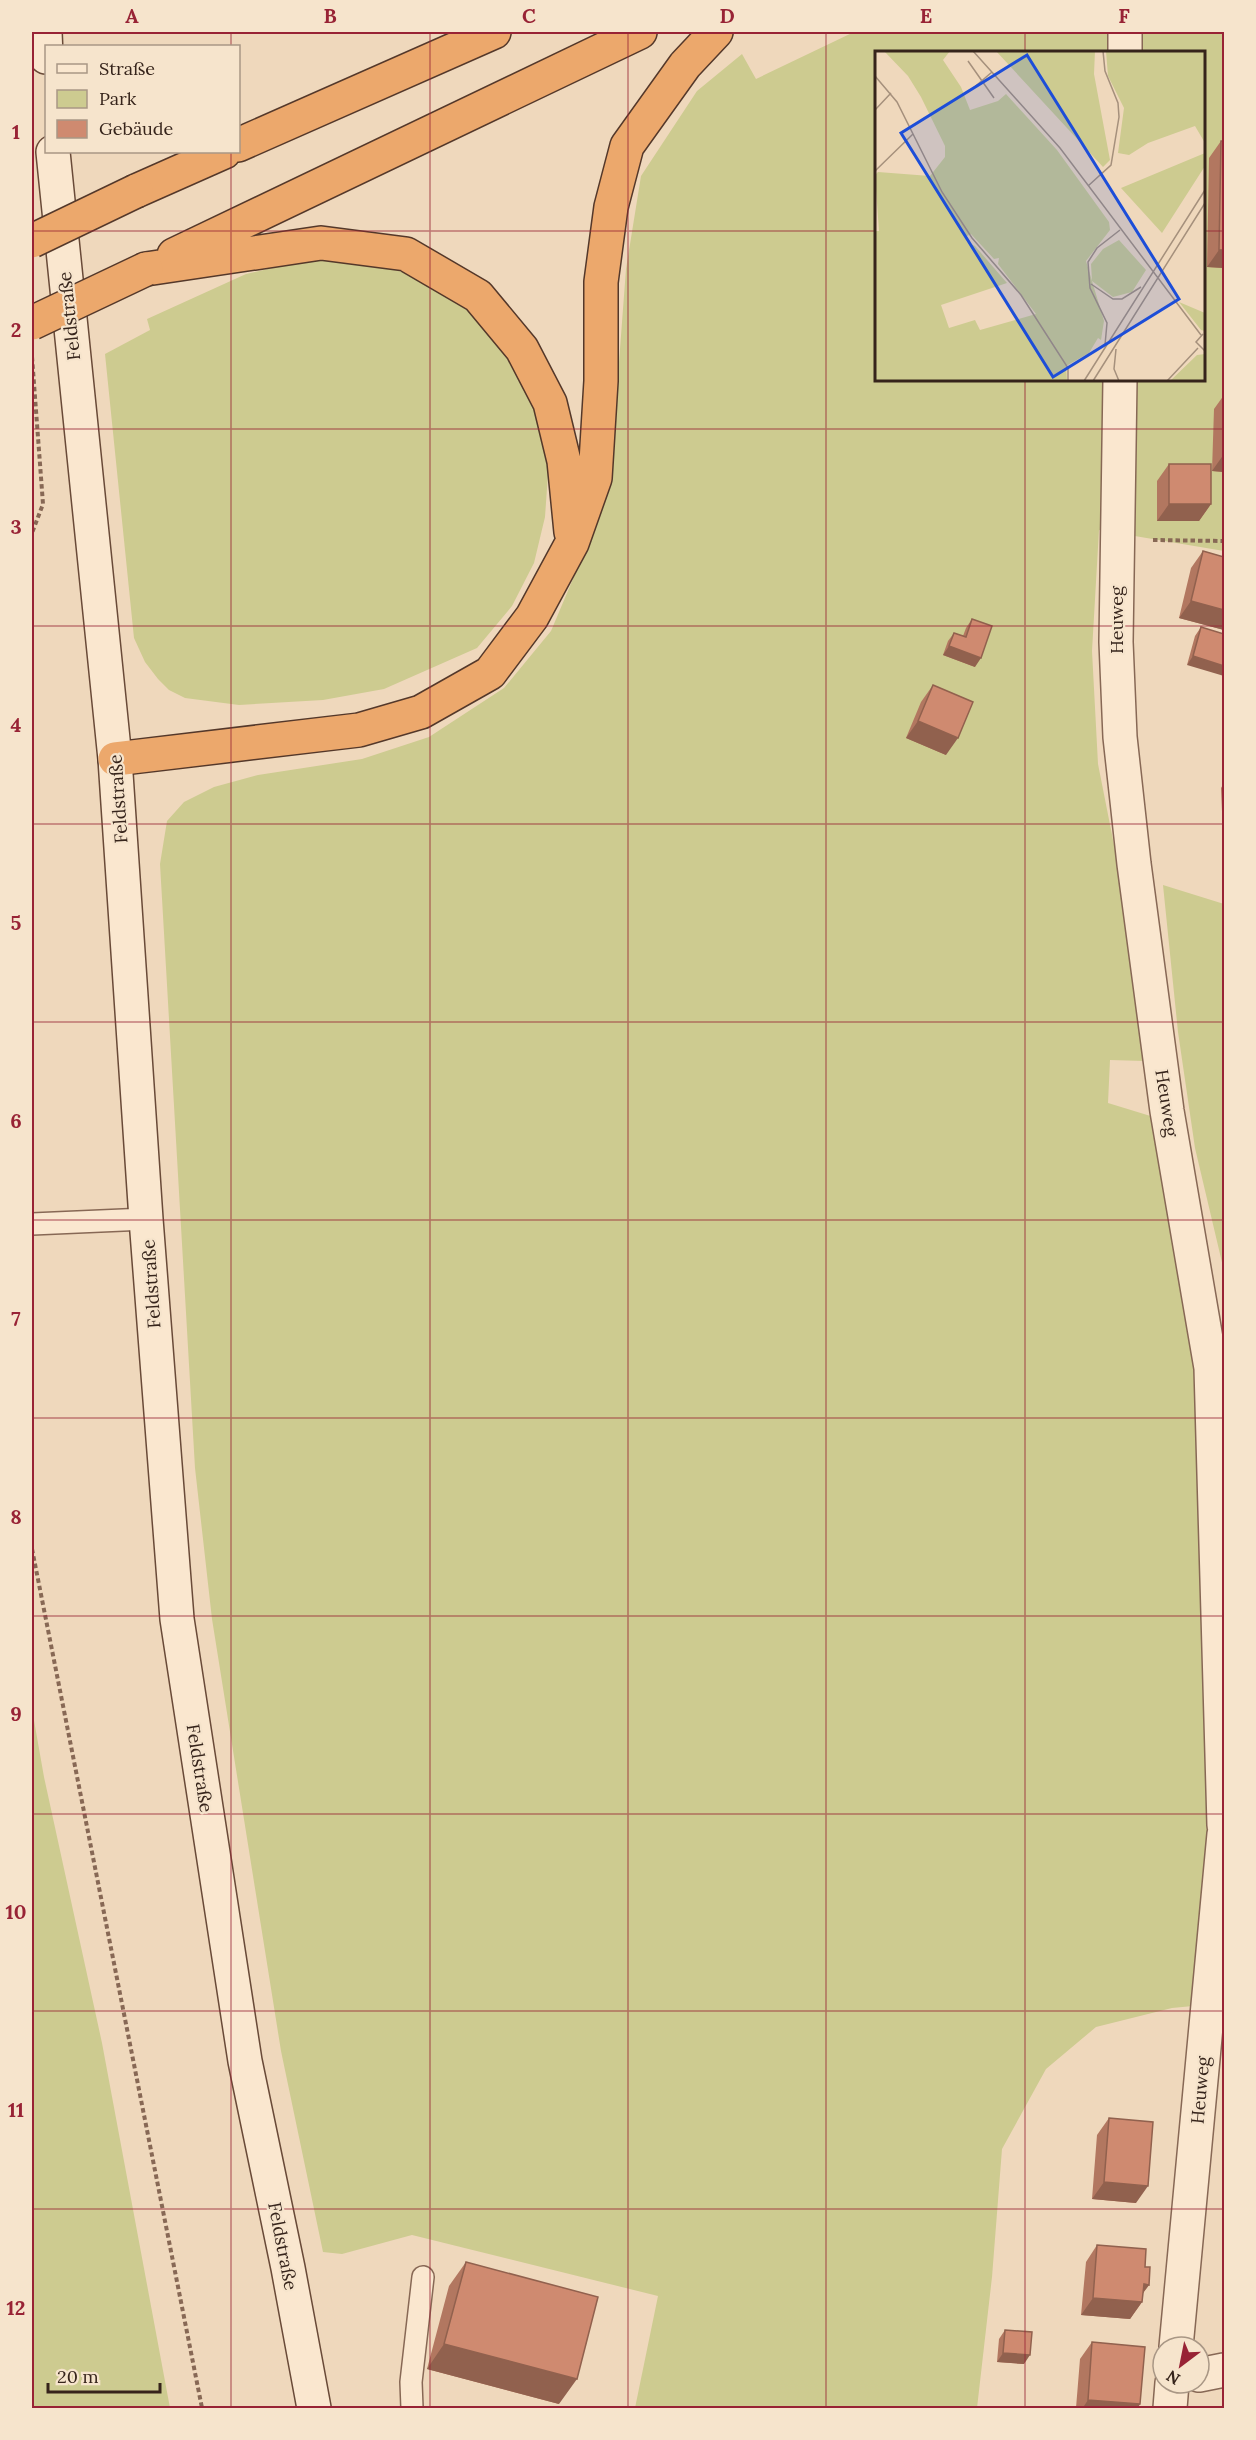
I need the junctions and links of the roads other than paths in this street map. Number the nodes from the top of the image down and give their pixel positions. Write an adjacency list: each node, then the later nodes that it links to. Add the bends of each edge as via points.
1 (494, 32): 6 (highway)
2 (640, 32): 10 (highway)
3 (716, 32): 13 (highway, via 685,65 627,146 611,207 601,282 601,381 594,478)
4 (1125, 32): 5 (main road)
5 (1125, 51)
6 (240, 144)
7 (53, 153): 14 (main road, Feldstraße)
8 (222, 153): 9 (highway, bridge)
9 (32, 241)
10 (146, 269): 11 (highway, bridge); 13 (highway, via 321,243 406,254 478,296 522,349 550,403 564,461)
11 (32, 323)
12 (1120, 381): 17 (main road, Heuweg, via 1116,642 1120,737 1167,1111 1212,1368)
13 (572, 543): 14 (highway, via 532,617 490,673 421,712 359,730)
14 (115, 759): 15 (main road, Feldstraße)
15 (146, 1219): 16 (lane); 21 (main road, Feldstraße, via 177,1619 245,2061)
16 (32, 1224)
17 (1224, 1825)
18 (1224, 1834): 20 (main road, Heuweg)
19 (423, 2277): 22 (lane, via 411,2382)
20 (1177, 2335)
21 (314, 2409)
22 (412, 2409)

